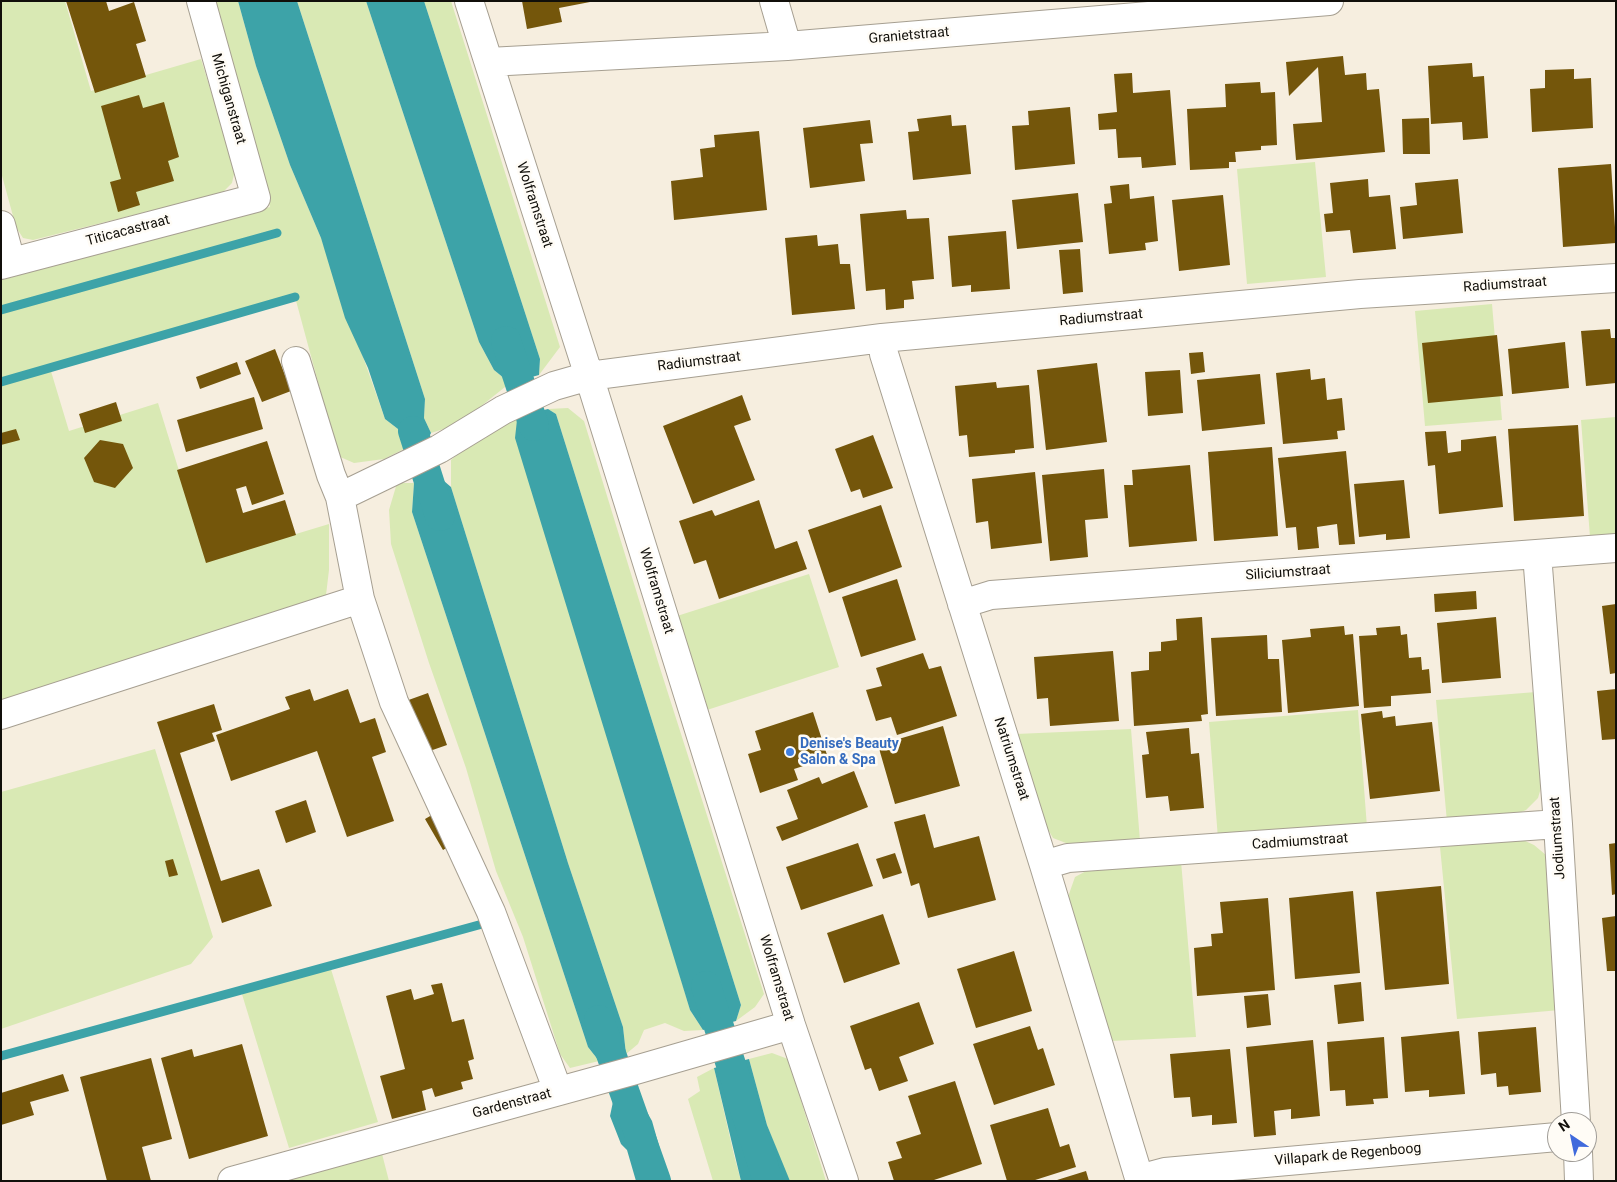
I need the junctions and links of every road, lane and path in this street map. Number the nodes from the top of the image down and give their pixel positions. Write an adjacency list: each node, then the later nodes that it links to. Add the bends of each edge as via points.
1 (200, 1): 7 (street, Michiganstraat)
2 (469, 1): 6 (street, Wolframstraat)
3 (774, 1): 5 (street)
4 (1329, 1): 5 (street, Granietstraat)
5 (787, 46): 6 (street, Granietstraat)
6 (488, 62): 13 (street, Wolframstraat)
7 (256, 198): 9 (street, Titicacastraat)
8 (1, 224): 9 (street)
9 (6, 263)
10 (1616, 278): 11 (street, Radiumstraat, via 1360,294)
11 (882, 338): 13 (street, Radiumstraat); 18 (street, Natriumstraat, via 884,354)
12 (296, 360): 14 (street)
13 (589, 376): 14 (street, Radiumstraat, via 554,386 503,410 439,449); 22 (street, Wolframstraat)
14 (340, 497): 17 (street)
15 (1616, 548): 16 (street, Siliciumstraat)
16 (1537, 554): 18 (street, Siliciumstraat, via 991,595); 20 (street, Jodiumstraat)
17 (360, 599): 19 (street); 23 (street, via 394,702 491,912)
18 (962, 604): 21 (street, Natriumstraat)
19 (1, 715)
20 (1558, 824): 21 (street, Cadmiumstraat, via 1068,858); 24 (street, Jodiumstraat)
21 (1044, 865): 27 (street, Natriumstraat)
22 (791, 1025): 23 (street, Gardenstraat); 29 (street, Wolframstraat)
23 (558, 1091): 28 (street, Gardenstraat)
24 (1575, 1112)
25 (1547, 1138): 27 (street, Villapark de Regenboog, via 1165,1172)
26 (1578, 1162): 30 (street)
27 (1139, 1180)
28 (232, 1181)
29 (844, 1181)
30 (1579, 1181)

